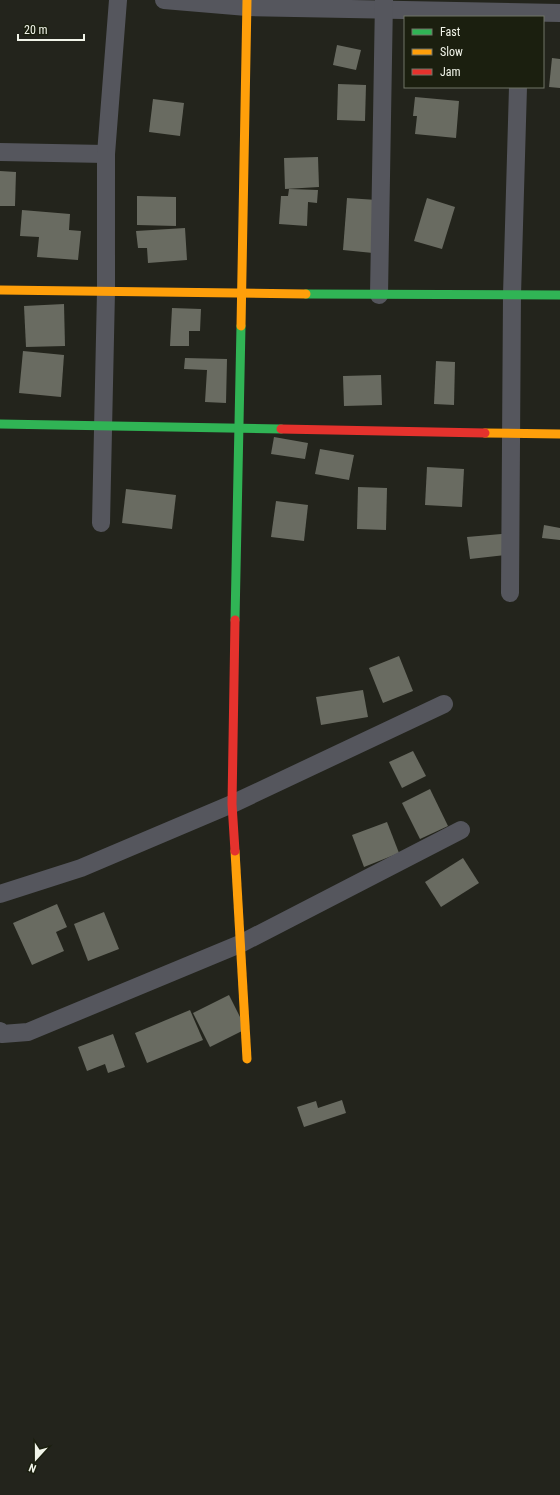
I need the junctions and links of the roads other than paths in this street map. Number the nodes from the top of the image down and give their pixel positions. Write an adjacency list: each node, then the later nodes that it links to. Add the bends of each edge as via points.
1 (118, 0): 9 (street)
2 (164, 0): 3 (street)
3 (247, 3): 4 (street); 12 (street)
4 (384, 5): 5 (street); 13 (street)
5 (520, 10): 6 (street)
6 (560, 13)
7 (518, 88): 14 (street)
8 (0, 152): 9 (street)
9 (106, 154): 11 (street)
10 (0, 290): 11 (street)
11 (106, 291): 12 (street); 17 (street)
12 (241, 294): 13 (street); 18 (street)
13 (378, 295): 14 (street)
14 (512, 295): 15 (street); 19 (street)
15 (560, 295)
16 (0, 424): 17 (street)
17 (103, 425): 18 (street); 21 (street)
18 (239, 427): 19 (street); 24 (street)
19 (511, 433): 20 (street); 22 (street)
20 (560, 434)
21 (101, 523)
22 (510, 593)
23 (444, 704): 24 (street)
24 (232, 804): 26 (street, via 81,868); 27 (street)
25 (460, 830): 27 (street)
26 (0, 894)
27 (240, 944): 28 (street, via 28,1032 2,1034); 29 (street)
28 (0, 1031)
29 (247, 1059)

